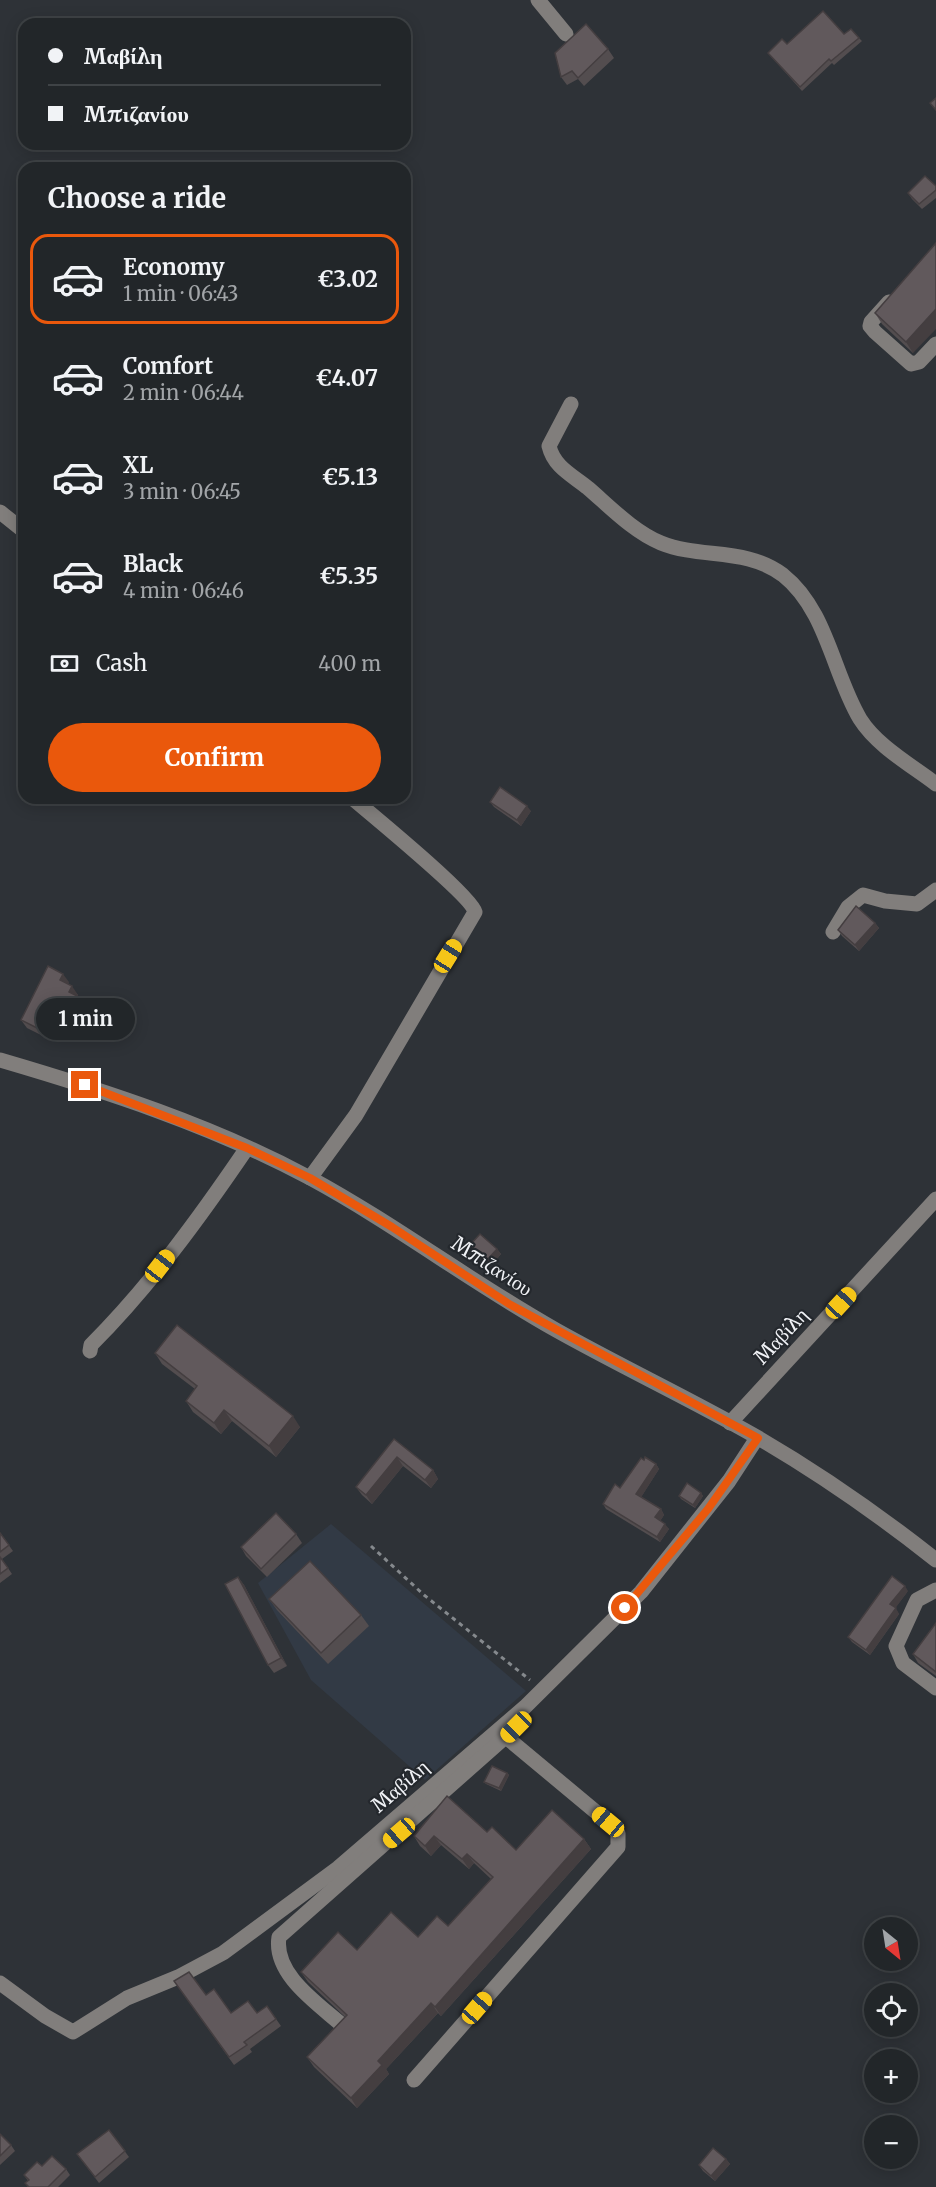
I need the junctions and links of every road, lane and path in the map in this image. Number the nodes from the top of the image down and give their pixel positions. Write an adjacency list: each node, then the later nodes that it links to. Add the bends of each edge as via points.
1 (538, 0): 2 (street)
2 (566, 34)
3 (900, 290): 4 (street, via 870,326 911,364 919,362)
4 (936, 344)
5 (571, 404): 8 (street, via 549,446 556,464 645,536 677,548 757,560 783,576 821,627 862,721 874,736)
6 (0, 512): 7 (street)
7 (18, 526)
8 (936, 784)
9 (359, 804): 14 (street, via 425,861 475,912 356,1115)
10 (936, 890): 11 (street, via 917,904 863,896 849,907)
11 (833, 932)
12 (0, 1060): 13 (street, Μπιζανίου, via 106,1092)
13 (247, 1148): 14 (street, Μπιζανίου); 16 (street, via 160,1266)
14 (310, 1178): 17 (street, Μπιζανίου, via 509,1304)
15 (936, 1199): 17 (street, Μαβίλη)
16 (90, 1351)
17 (730, 1423): 18 (street, Μπιζανίου)
18 (758, 1438): 20 (street, Μπιζανίου, via 882,1518); 23 (street, Μαβίλη, via 641,1592)
19 (371, 1546): 23 (path, via 424,1595)
20 (936, 1560)
21 (936, 1590): 22 (street, via 917,1600 896,1646 903,1663)
22 (936, 1688)
23 (543, 1691): 24 (street, Μαβίλη)
24 (525, 1707): 25 (street, via 516,1727); 26 (street, Μαβίλη, via 338,1868 223,1953 178,1977 127,1998 73,2032)
25 (506, 1737): 27 (street, via 279,1937 277,1948 282,1965); 28 (street, via 608,1822 618,1833 618,1847)
26 (0, 1983)
27 (342, 2025)
28 (414, 2080)

